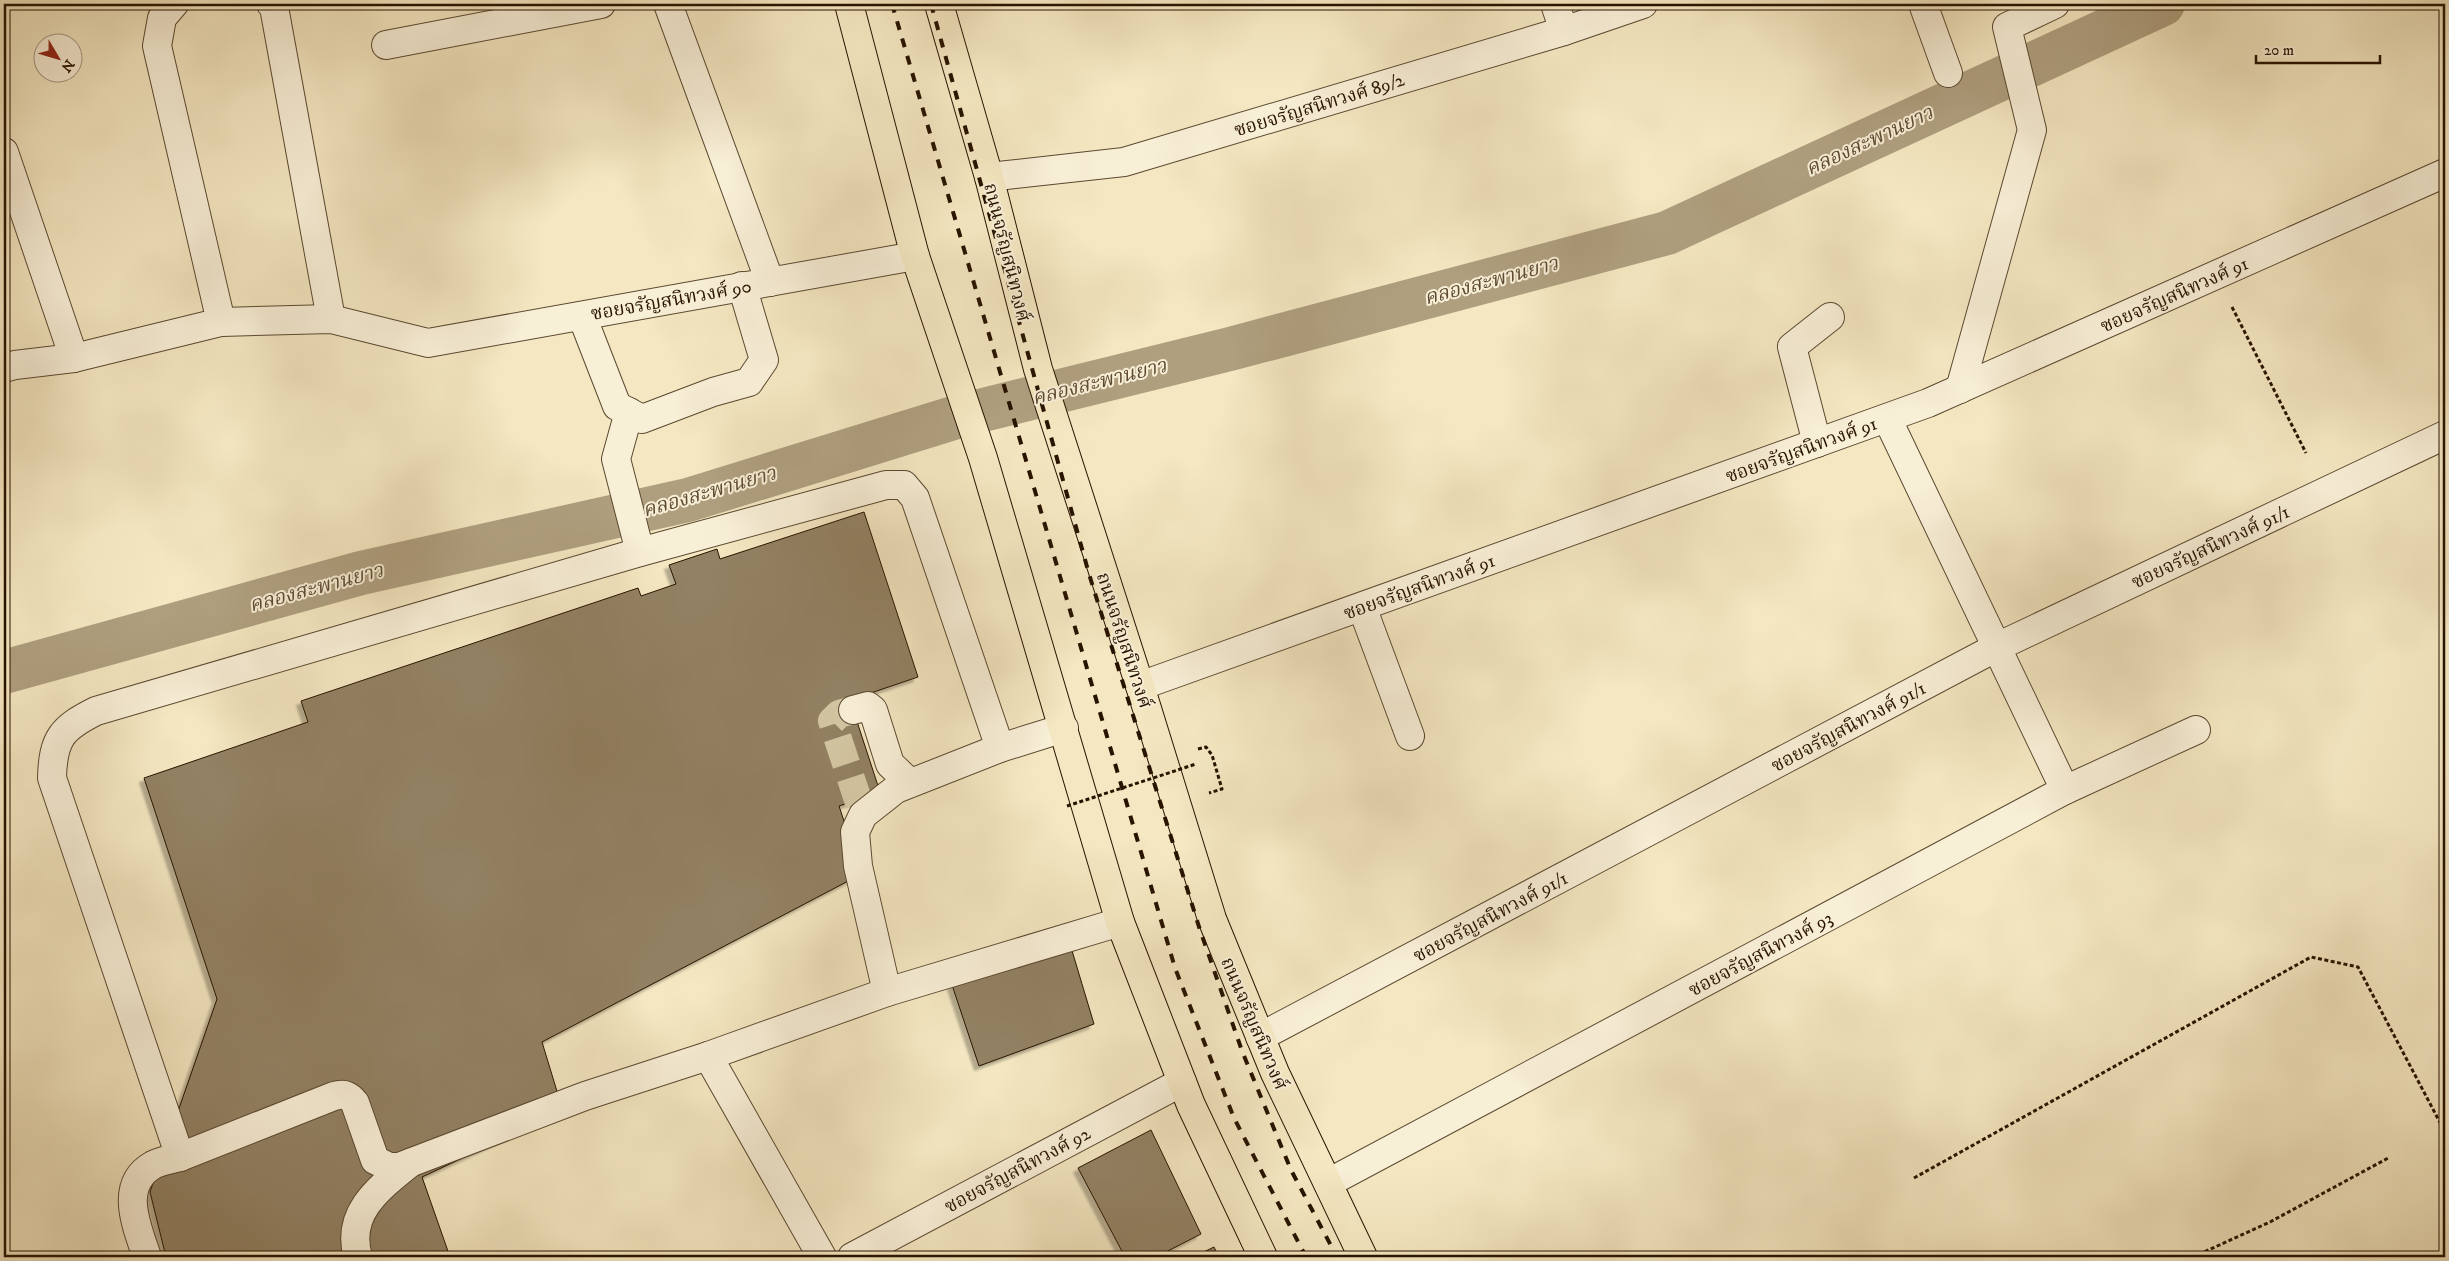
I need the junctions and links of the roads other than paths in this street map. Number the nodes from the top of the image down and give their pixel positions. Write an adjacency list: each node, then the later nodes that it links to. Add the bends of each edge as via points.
1 (174, 4): 24 (street, via 162,18 157,46)
2 (271, 4): 23 (street)
3 (601, 4): 12 (street)
4 (668, 4): 19 (street)
5 (849, 4): 18 (main road)
6 (939, 4): 16 (main road, ถนนจรัญสนิทวงศ์)
7 (1555, 4): 11 (street)
8 (1643, 4): 11 (street, ซอยจรัญสนิทวงศ์ 89/2)
9 (1923, 4): 13 (street)
10 (2055, 4): 27 (street, via 2007,27 2032,130)
11 (1564, 31): 16 (street, ซอยจรัญสนิทวงศ์ 89/2, via 1124,162)
12 (386, 45)
13 (1948, 73)
14 (4, 152): 17 (street)
15 (2445, 174): 27 (street, ซอยจรัญสนิทวงศ์ 91)
16 (989, 177): 35 (main road, ถนนจรัญสนิทวงศ์, via 1038,369)
17 (13, 206): 25 (street)
18 (915, 256): 19 (street, ซอยจรัญสนิทวงศ์ 90); 37 (main road, via 964,396)
19 (770, 282): 20 (street, ซอยจรัญสนิทวงศ์ 90)
20 (742, 286): 21 (street, ซอยจรัญสนิทวงศ์ 90); 28 (street, via 764,360 749,382 642,419)
21 (582, 316): 23 (street, ซอยจรัญสนิทวงศ์ 90, via 428,344); 28 (street, via 617,406)
22 (1830, 317): 31 (street, via 1792,347)
23 (331, 319): 24 (street)
24 (221, 322): 25 (street)
25 (74, 358): 26 (street)
26 (4, 368)
27 (1960, 389): 29 (street, ซอยจรัญสนิทวงศ์ 91)
28 (628, 412): 32 (street, via 616,458)
29 (1887, 418): 31 (street, ซอยจรัญสนิทวงศ์ 91); 34 (street)
30 (2445, 435): 34 (street, ซอยจรัญสนิทวงศ์ 91/1)
31 (1817, 443): 33 (street, ซอยจรัญสนิทวงศ์ 91)
32 (637, 542): 40 (street, via 886,484 904,485 915,498); 48 (street, via 96,711 73,722 58,737 52,758 52,778)
33 (1362, 607): 35 (street, ซอยจรัญสนิทวงศ์ 91); 39 (street)
34 (1997, 647): 42 (street); 45 (street, ซอยจรัญสนิทวงศ์ 91/1)
35 (1140, 686): 45 (main road, ถนนจรัญสนิทวงศ์, via 1212,918)
36 (853, 710): 41 (street, via 868,706 873,710 890,764)
37 (1064, 728): 40 (street); 43 (main road)
38 (2196, 730): 42 (street, ซอยจรัญสนิทวงศ์ 93)
39 (1410, 736)
40 (1000, 748): 41 (street)
41 (910, 783): 44 (street, via 876,804 863,816 855,832 858,866)
42 (2065, 790): 50 (street, ซอยจรัญสนิทวงศ์ 93)
43 (1120, 922): 44 (street); 47 (main road)
44 (887, 992): 46 (street)
45 (1260, 1037): 50 (main road, ถนนจรัญสนิทวงศ์)
46 (708, 1056): 49 (street, via 585,1096); 53 (street)
47 (1182, 1082): 54 (street, ซอยจรัญสนิทวงศ์ 92); 55 (main road)
48 (167, 1161): 49 (street, via 342,1094 350,1096 355,1104 375,1160 388,1167); 51 (street, via 141,1174 135,1182 133,1208)
49 (410, 1163): 52 (street, via 381,1187 363,1211 355,1232)
50 (1328, 1184): 56 (main road, ถนนจรัญสนิทวงศ์)
51 (147, 1257)
52 (358, 1257)
53 (822, 1257)
54 (852, 1257)
55 (1263, 1257)
56 (1363, 1257)

